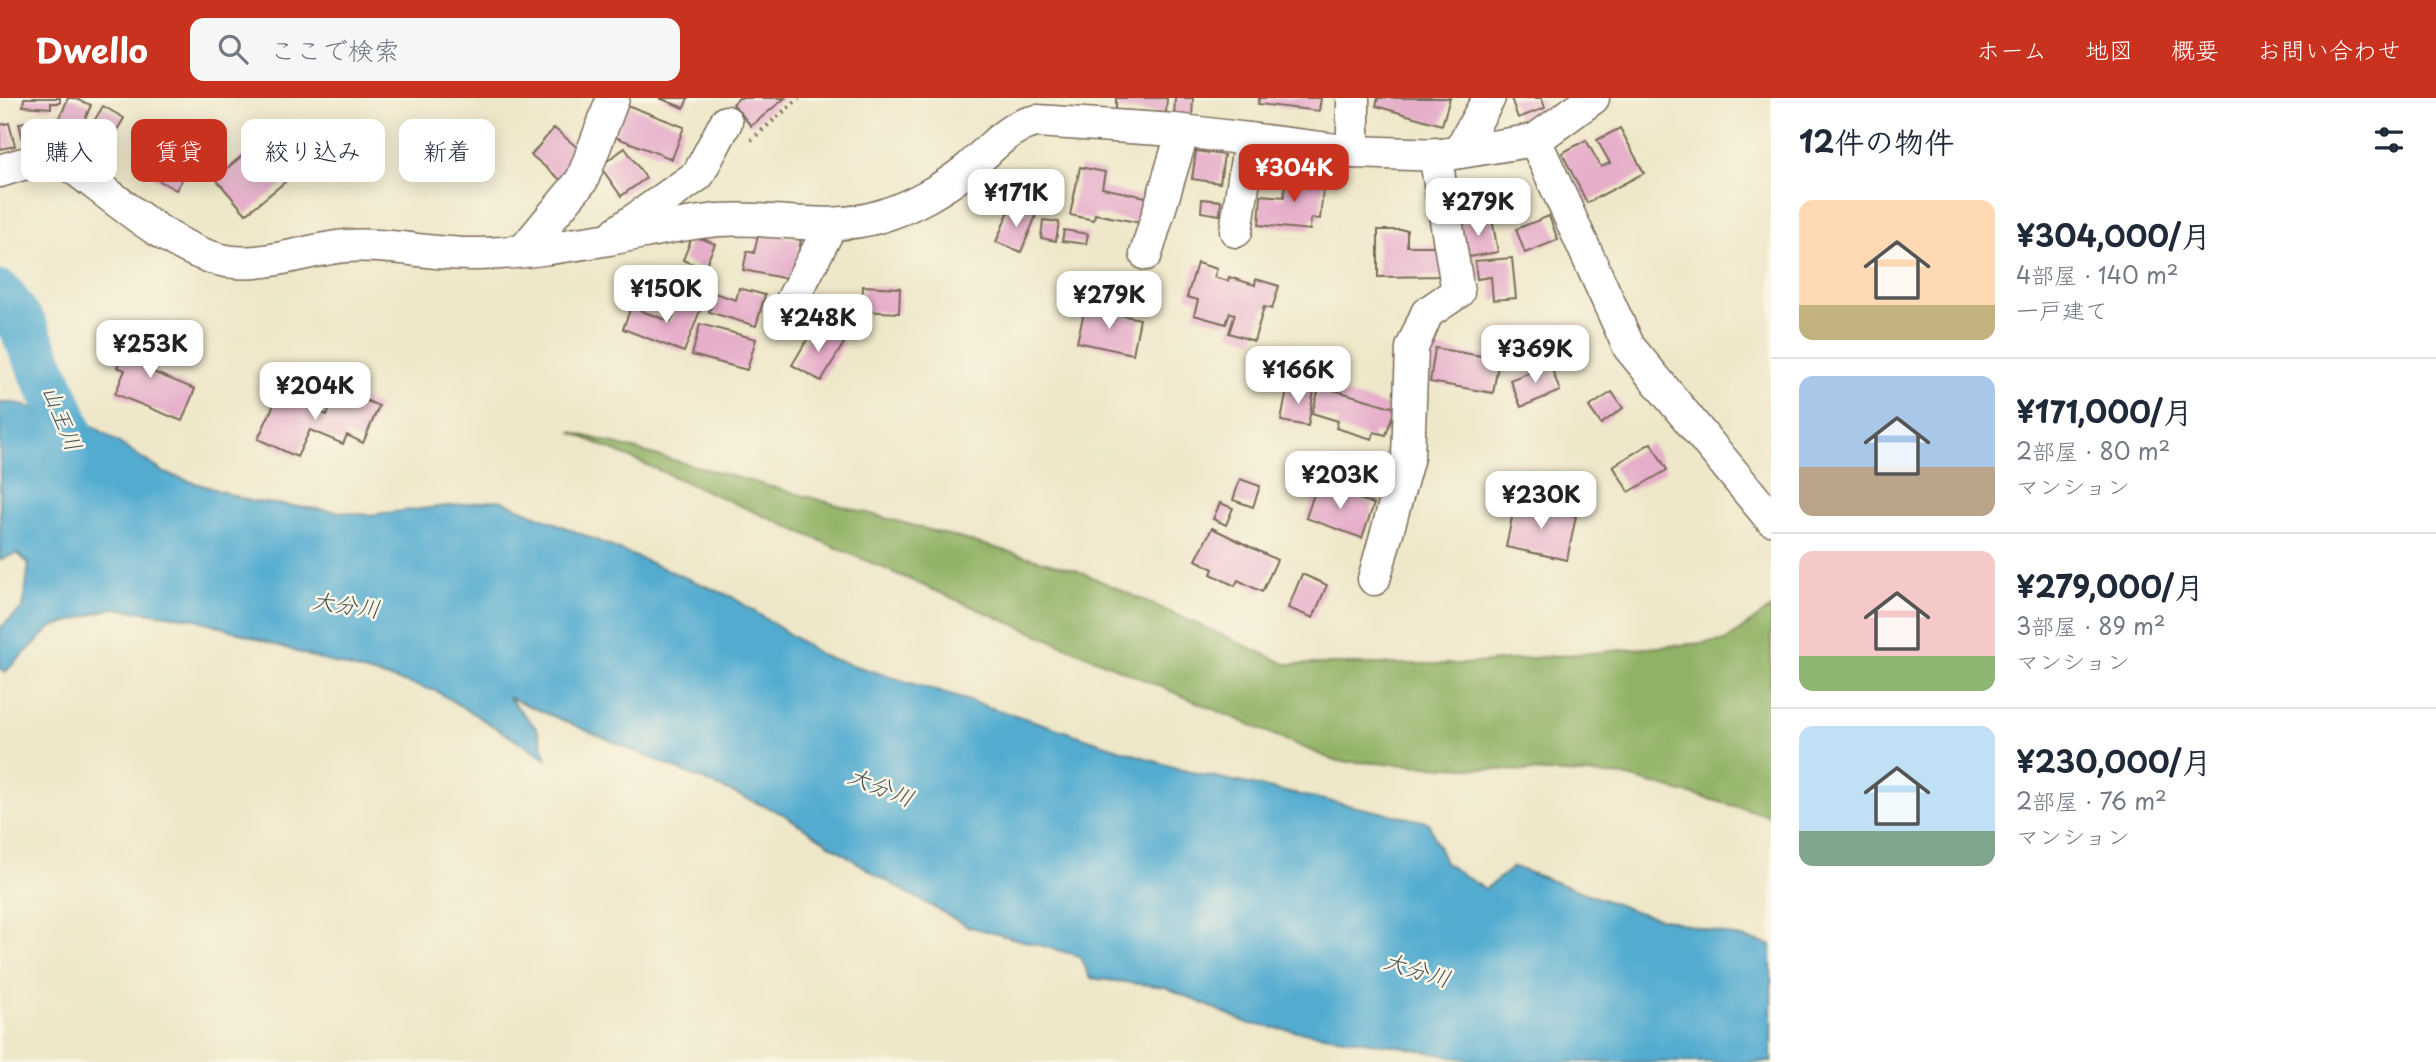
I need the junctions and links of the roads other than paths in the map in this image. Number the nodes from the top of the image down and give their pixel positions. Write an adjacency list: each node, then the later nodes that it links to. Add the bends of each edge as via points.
1 (613, 98): 15 (street, via 582,180)
2 (1353, 98): 9 (street)
3 (1489, 98): 10 (street)
4 (1592, 98): 8 (street)
5 (726, 122): 14 (street, via 698,175)
6 (1183, 131): 7 (street); 12 (street, via 1022,123 949,183 882,216); 16 (street)
7 (1250, 139): 9 (street); 13 (street)
8 (1535, 140): 10 (street); 18 (street, via 1629,347)
9 (1353, 152): 10 (street)
10 (1447, 153): 19 (street, via 1458,292 1427,313 1412,348 1408,457)
11 (0, 171): 15 (street, via 37,159 60,161 190,250 229,262 369,245 443,253)
12 (831, 225): 14 (street, via 722,220); 17 (street)
13 (1236, 232)
14 (608, 239): 15 (street)
15 (524, 250)
16 (1146, 254)
17 (789, 306)
18 (1771, 519)
19 (1374, 579)

